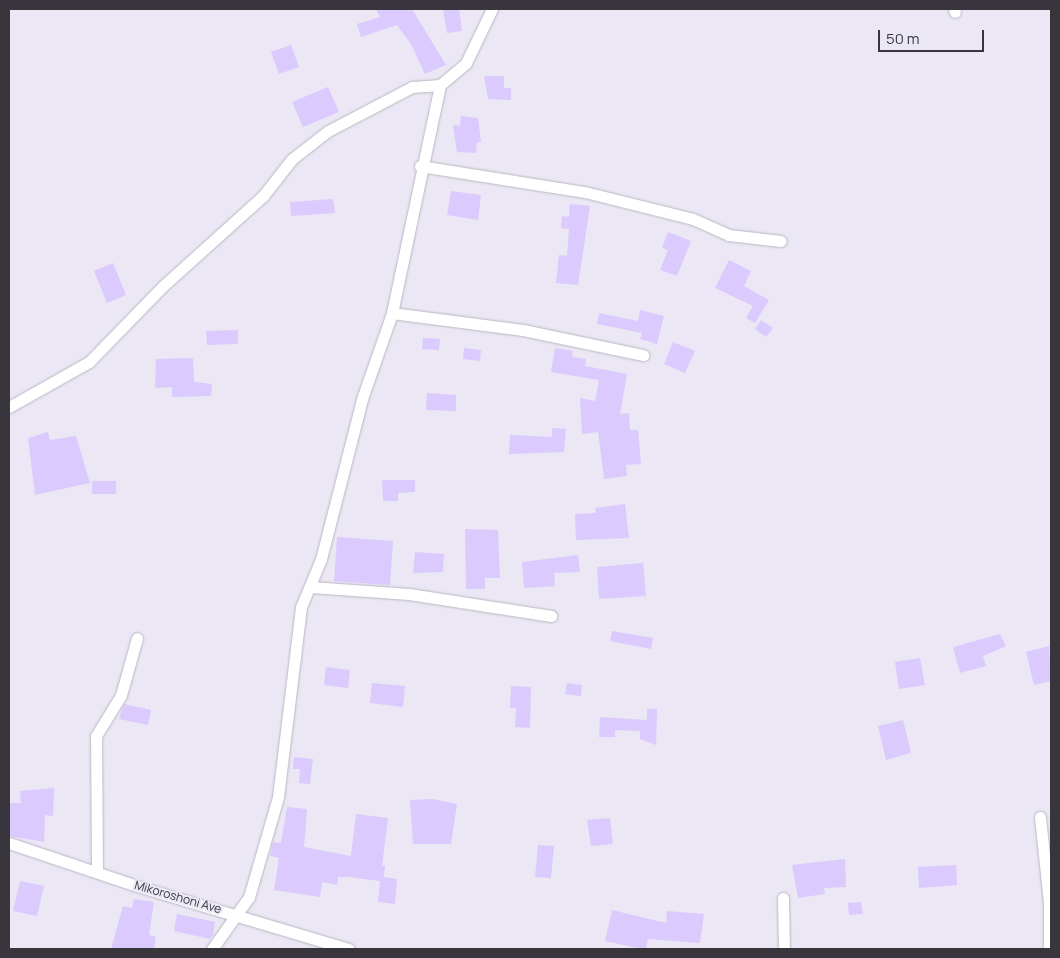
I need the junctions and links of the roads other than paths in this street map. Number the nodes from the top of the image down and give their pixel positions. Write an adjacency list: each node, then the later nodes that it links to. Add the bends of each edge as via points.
1 (492, 9): 2 (street, via 466,63)
2 (440, 85): 3 (street); 7 (street, via 412,87 328,131 292,159 262,196 163,286 89,362)
3 (420, 166): 4 (street, via 585,192 693,219 729,235); 5 (street)
4 (782, 241)
5 (392, 313): 6 (street, via 539,333); 8 (street, via 363,396)
6 (643, 355)
7 (9, 407)
8 (311, 587): 9 (street, via 409,594); 15 (street, via 301,607 278,798 258,872)
9 (551, 616)
10 (137, 638): 13 (street, via 121,695 96,736)
11 (1040, 817): 19 (street, via 1049,902)
12 (9, 843): 13 (street, Mikoroshoni Ave)
13 (97, 872): 15 (street, Mikoroshoni Ave)
14 (783, 898): 18 (street)
15 (240, 914): 16 (street); 17 (street, Mikoroshoni Ave)
16 (212, 949)
17 (349, 949)
18 (784, 949)
19 (1049, 949)

